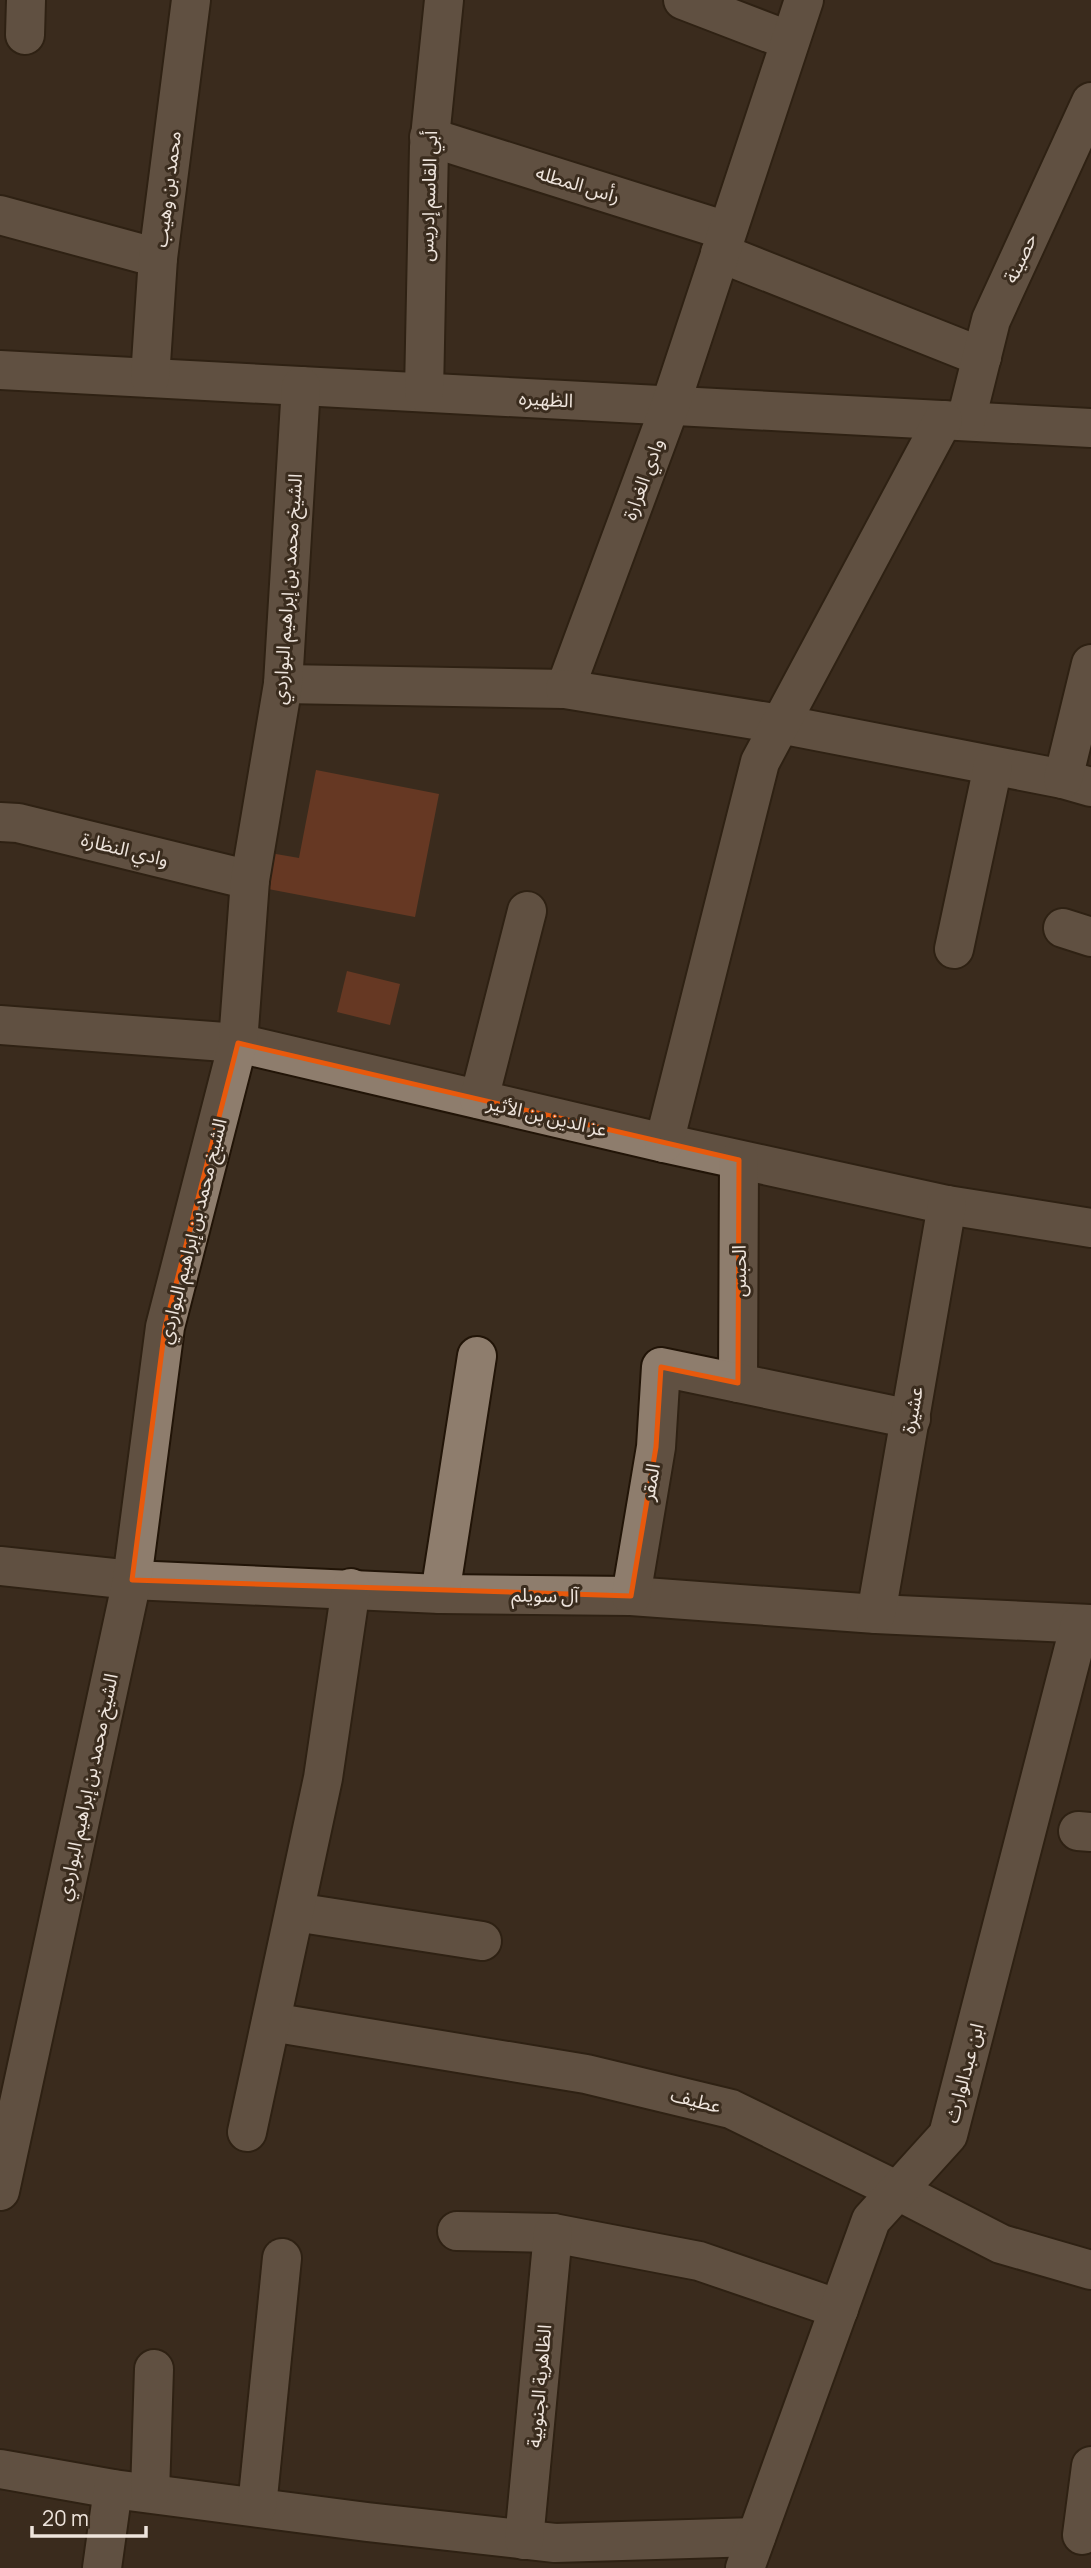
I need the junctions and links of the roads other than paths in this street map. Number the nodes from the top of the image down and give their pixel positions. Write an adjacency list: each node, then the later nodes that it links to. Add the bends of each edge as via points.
1 (191, 0): 10 (street, محمد بن وهيب)
2 (444, 0): 7 (street, أبي القاسم إدريس)
3 (683, 0): 5 (street)
4 (804, 0): 5 (street, وادي الغرارة)
5 (790, 41): 9 (street, وادي الغرارة)
6 (1091, 102): 11 (street, حصينة, via 991,320)
7 (429, 137): 9 (street, رأس المطله); 15 (street, أبي القاسم إدريس)
8 (0, 215): 10 (street)
9 (724, 242): 11 (street, رأس المطله); 16 (street, وادي الغرارة)
10 (158, 258): 13 (street, محمد بن وهيب)
11 (982, 358): 17 (street, حصينة)
12 (0, 370): 13 (street, الظهيره)
13 (150, 378): 14 (street, الظهيره)
14 (300, 386): 15 (street, الظهيره); 20 (street, الشيخ محمد بن إبراهيم البواردي)
15 (424, 392): 16 (street, الظهيره)
16 (670, 405): 17 (street, الظهيره); 21 (street, وادي الغرارة)
17 (955, 420): 18 (street, الظهيره); 22 (street, حصينة)
18 (1091, 428)
19 (1091, 664): 24 (street)
20 (283, 684): 21 (street); 26 (street, الشيخ محمد بن إبراهيم البواردي)
21 (565, 689): 22 (street)
22 (780, 724): 23 (street); 32 (street, حصينة, via 760,762)
23 (993, 766): 24 (street); 28 (street)
24 (1077, 783)
25 (0, 822): 26 (street, وادي النظارة)
26 (250, 880): 30 (street, الشيخ محمد بن إبراهيم البواردي)
27 (527, 911): 31 (street)
28 (954, 949)
29 (0, 1025): 30 (street, عز الدين بن الأثير)
30 (238, 1043): 31 (street, عز الدين بن الأثير); 40 (street, الشيخ محمد بن إبراهيم البواردي, via 165,1327)
31 (479, 1100): 32 (street, عز الدين بن الأثير)
32 (664, 1143): 33 (street, عز الدين بن الأثير)
33 (739, 1160): 34 (street, عز الدين بن الأثير); 37 (street, الحبس)
34 (947, 1205): 35 (street, عز الدين بن الأثير); 38 (street, عشيرة)
35 (1091, 1228)
36 (477, 1356): 42 (street)
37 (738, 1383): 38 (street); 43 (street, المقر, via 662,1367 656,1447)
38 (911, 1419): 44 (street, عشيرة)
39 (0, 1566): 40 (street, آل سويلم)
40 (132, 1580): 41 (street, آل سويلم); 49 (street, الشيخ محمد بن إبراهيم البواردي)
41 (351, 1588): 42 (street, آل سويلم); 46 (street, via 323,1778)
42 (440, 1594): 43 (street, آل سويلم)
43 (631, 1596): 44 (street, آل سويلم)
44 (876, 1614): 45 (street, آل سويلم)
45 (1086, 1624): 51 (street, ابن عبدالوارث, via 948,2135)
46 (295, 1912): 47 (street); 48 (street)
47 (482, 1941)
48 (271, 2022): 50 (street); 51 (street, عطيف, via 586,2074 731,2109)
49 (7, 2128): 52 (street, الشيخ محمد بن إبراهيم البواردي)
50 (247, 2132)
51 (898, 2190): 56 (street, عطيف, via 1001,2244); 57 (street, ابن عبدالوارث, via 871,2220)
52 (0, 2192)
53 (457, 2231): 54 (street)
54 (553, 2233): 57 (street, via 699,2262); 65 (street, الظاهرية الجنوبية)
55 (282, 2258): 63 (street)
56 (1091, 2270)
57 (839, 2309): 66 (street, ابن عبدالوارث)
58 (154, 2370): 62 (street)
59 (1091, 2466): 64 (street)
60 (0, 2469): 61 (street)
61 (113, 2489): 62 (street); 67 (street)
62 (150, 2493): 63 (street)
63 (257, 2507): 65 (street)
64 (1082, 2535)
65 (524, 2540): 66 (street)
66 (751, 2552)
67 (102, 2568)

